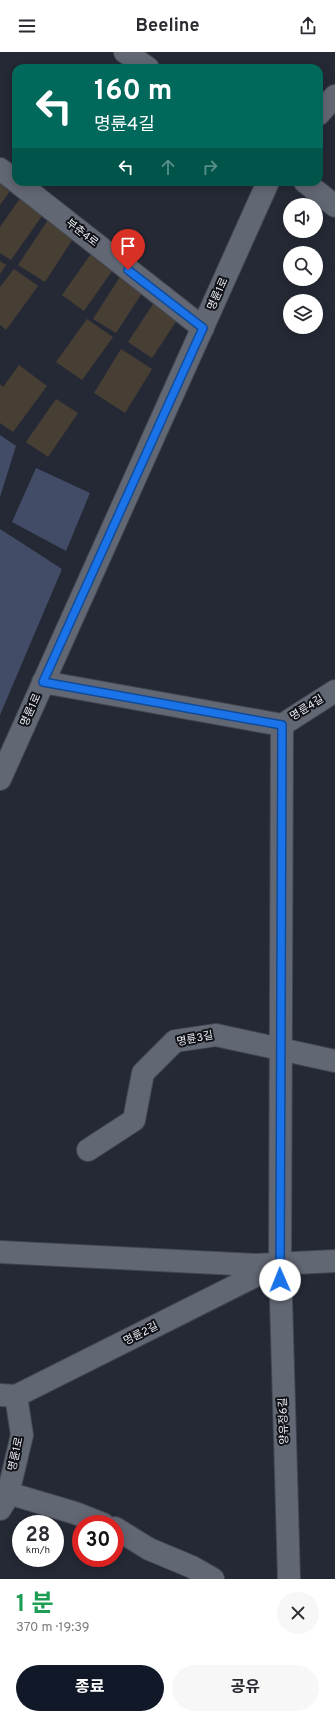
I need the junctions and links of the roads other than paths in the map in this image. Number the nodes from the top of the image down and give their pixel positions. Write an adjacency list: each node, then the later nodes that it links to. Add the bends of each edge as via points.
1 (125, 52): 2 (street)
2 (142, 64)
3 (335, 96): 4 (street)
4 (323, 110)
5 (0, 168): 6 (street, 부춘4로)
6 (12, 178)
7 (22, 186): 11 (street, 부춘4로)
8 (266, 186): 11 (street, 명륜1로)
9 (311, 186): 10 (street)
10 (335, 206)
11 (203, 328): 12 (street, 명륜1로)
12 (43, 682): 14 (street, 명륜4길); 15 (street, 명륜1로)
13 (335, 691): 14 (street, 명륜4길)
14 (282, 725): 16 (street, 양유정6길)
15 (0, 779)
16 (280, 1050): 17 (street, 명륜3길); 18 (street, 명륜3길, via 216,1035 174,1041 143,1073 134,1120); 21 (street, 양유정6길)
17 (335, 1061)
18 (88, 1150)
19 (0, 1252): 21 (street, 명륜2길, via 256,1265)
20 (335, 1261): 21 (street, 명륜2길)
21 (280, 1264): 22 (street, 명륜2길); 27 (street, 양유정6길)
22 (8, 1396): 23 (street, 명륜1로, via 22,1436)
23 (4, 1501): 24 (street)
24 (80, 1515)
25 (124, 1534): 26 (street, via 149,1549)
26 (213, 1579)
27 (289, 1579)

